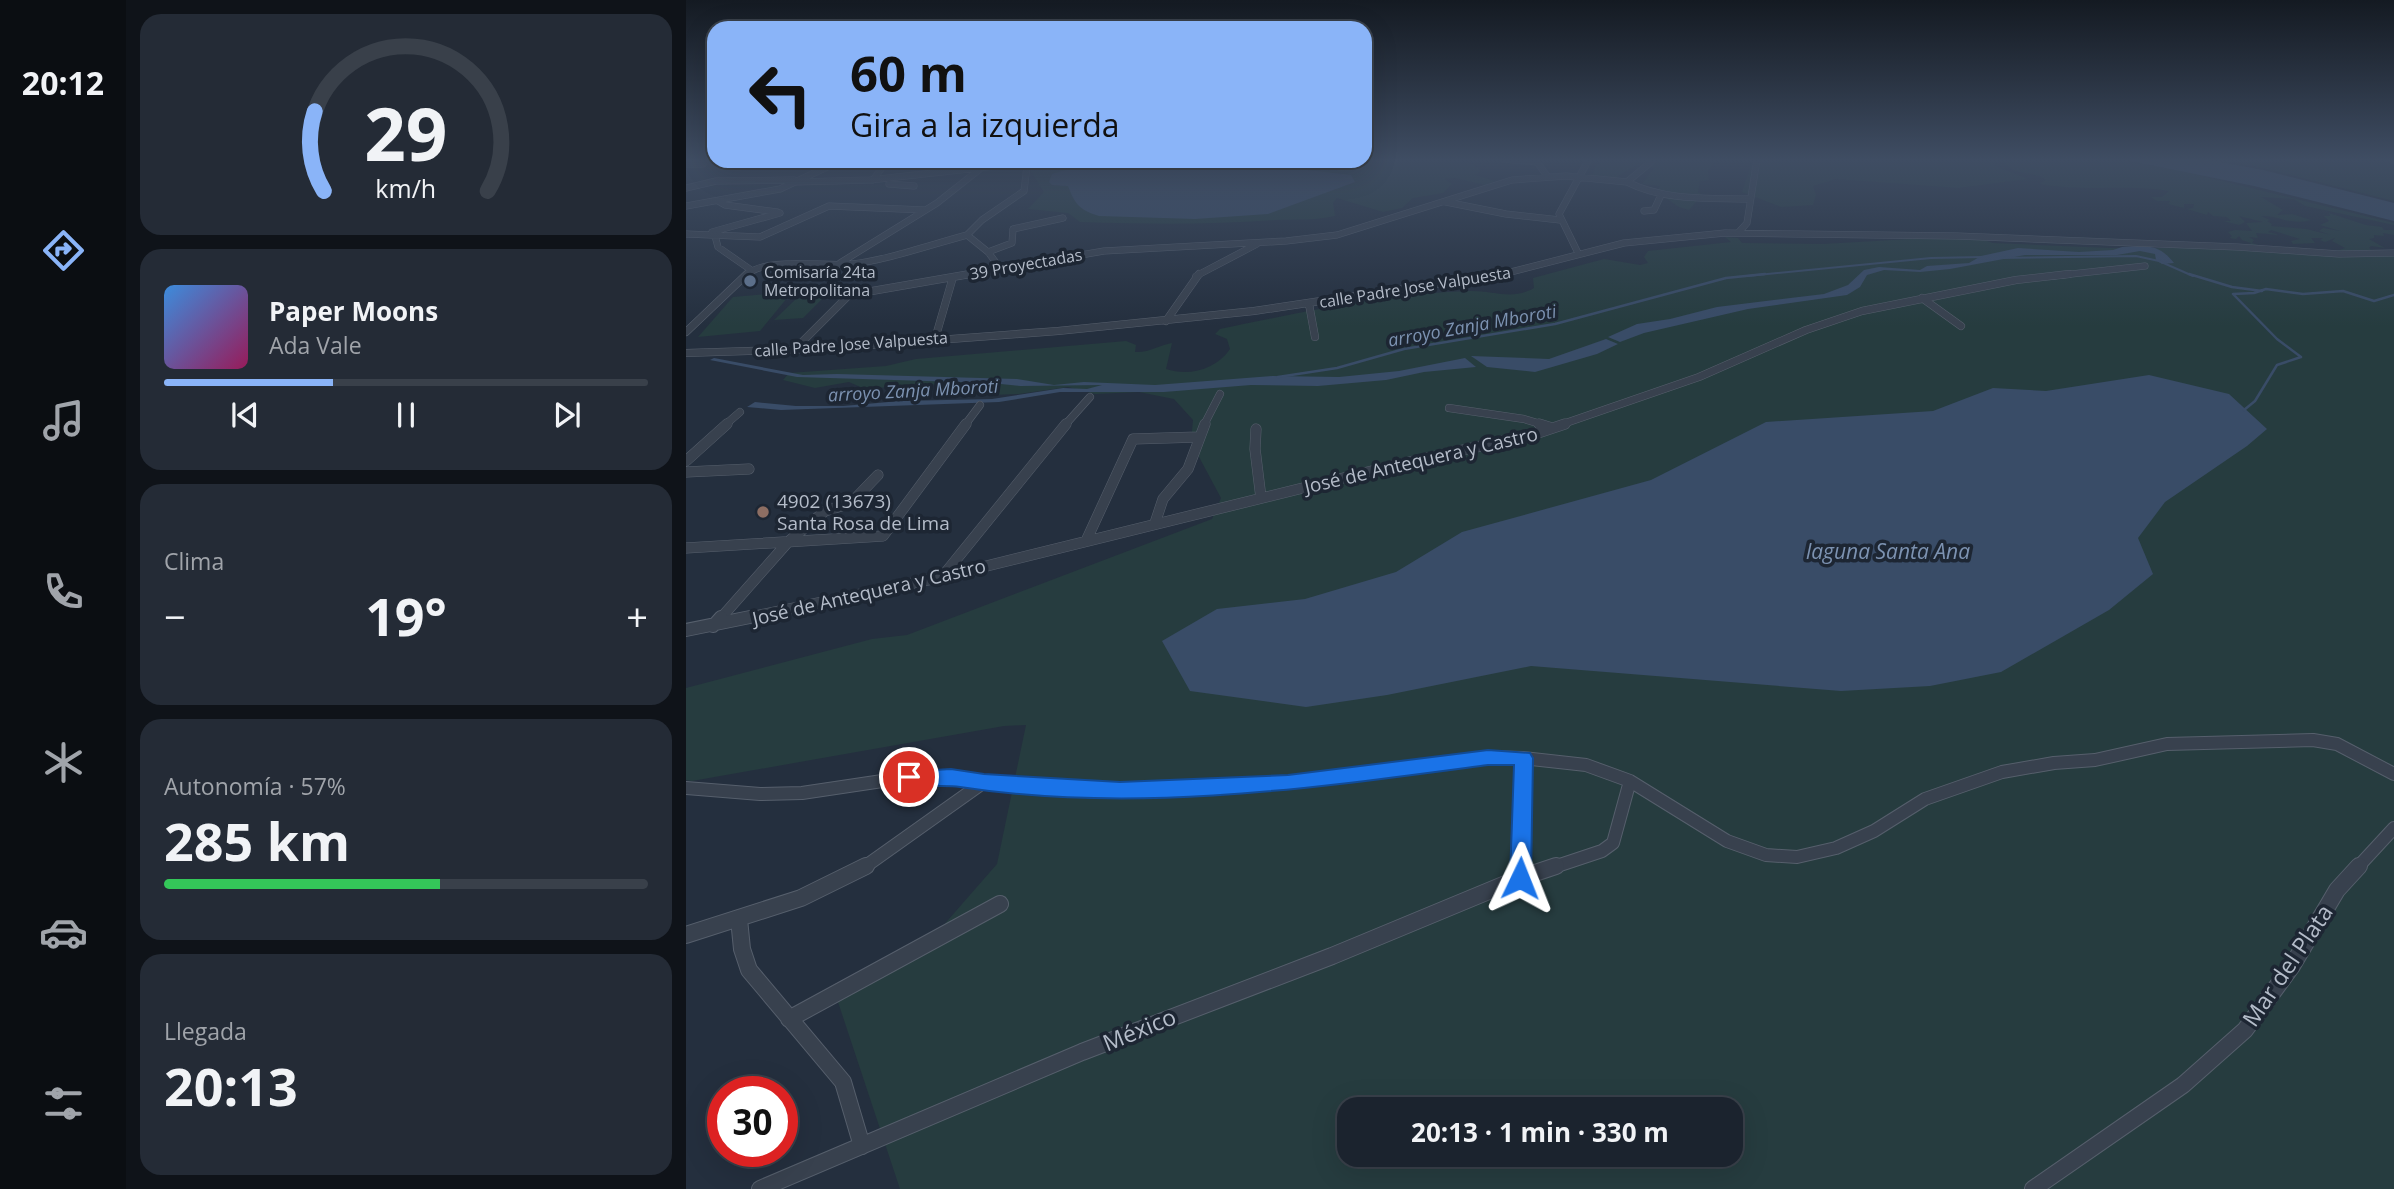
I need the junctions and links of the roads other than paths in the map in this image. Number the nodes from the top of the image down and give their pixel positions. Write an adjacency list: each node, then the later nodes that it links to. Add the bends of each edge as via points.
1 (775, 214): 14 (street)
2 (811, 214): 15 (street, via 769,234)
3 (918, 214): 20 (street)
4 (990, 214): 13 (street)
5 (1403, 214): 16 (street, 39 Proyectadas, via 1357,230)
6 (1510, 214): 10 (street)
7 (1559, 214): 10 (street)
8 (1748, 214): 11 (street)
9 (1063, 218): 17 (street, via 1013,229 1012,243)
10 (1560, 220): 18 (street)
11 (1738, 233): 18 (street, calle Padre Jose Valpuesta, via 1657,239); 19 (street, calle Padre Jose Valpuesta, via 1957,236)
12 (686, 234): 14 (street)
13 (967, 234): 17 (street); 20 (street)
14 (699, 235): 15 (street)
15 (715, 236): 23 (street, via 718,247)
16 (1262, 242): 22 (street, 39 Proyectadas, via 1131,248); 27 (street, via 1196,276)
17 (988, 251): 22 (street)
18 (1578, 253): 26 (street, calle Padre Jose Valpuesta, via 1495,276)
19 (2394, 253)
20 (836, 265): 23 (street, via 785,264)
21 (2146, 266): 25 (street, José de Antequera y Castro, via 2016,280)
22 (1000, 268): 24 (street, 39 Proyectadas)
23 (751, 270): 29 (street)
24 (953, 277): 31 (street); 32 (street, 39 Proyectadas, via 846,296)
25 (1922, 298): 28 (street); 39 (street, José de Antequera y Castro, via 1806,330 1699,377)
26 (1309, 304): 27 (street, calle Padre Jose Valpuesta); 30 (street)
27 (1166, 321): 31 (street, calle Padre Jose Valpuesta)
28 (1961, 326)
29 (686, 332)
30 (1315, 337)
31 (935, 339): 32 (street, calle Padre Jose Valpuesta)
32 (794, 350): 33 (street, calle Padre Jose Valpuesta)
33 (686, 353)
34 (1220, 394): 41 (street)
35 (1090, 397): 51 (street)
36 (980, 405): 48 (street, via 883,536)
37 (1449, 408): 39 (street)
38 (740, 411): 42 (street)
39 (1552, 428): 46 (street, José de Antequera y Castro)
40 (1256, 429): 46 (street)
41 (1198, 437): 47 (street, via 1188,469 1163,499); 49 (street, via 1133,439)
42 (686, 461)
43 (749, 469): 44 (street)
44 (686, 471)
45 (878, 475): 48 (street, via 851,503 825,510)
46 (1261, 498): 47 (street, José de Antequera y Castro)
47 (1155, 523): 49 (street, José de Antequera y Castro)
48 (789, 541): 50 (street); 52 (street)
49 (1086, 541): 51 (street, José de Antequera y Castro)
50 (686, 548)
51 (942, 577): 52 (street, José de Antequera y Castro)
52 (713, 626): 53 (street, José de Antequera y Castro)
53 (686, 630)
54 (1524, 758): 56 (street, via 1586,765); 57 (street, via 1488,757 1288,783 1120,790); 60 (street)
55 (2394, 774): 56 (street, via 2337,744 2313,740 2167,744 2095,761 2003,772 1925,799 1836,848 1797,857 1766,855 1727,841)
56 (1630, 781): 60 (street, México, via 1613,842 1602,851)
57 (984, 782): 58 (street, via 909,777 802,793 760,794); 62 (street, via 838,882)
58 (686, 788)
59 (2394, 828): 67 (street, Mar del Plata, via 2337,890 2292,966 2245,1030 2183,1085)
60 (1520, 878): 65 (street, México, via 1082,1052)
61 (1000, 904): 64 (street)
62 (739, 919): 63 (street); 64 (street, via 748,970)
63 (686, 935)
64 (789, 1018): 65 (street, via 843,1082)
65 (862, 1146): 66 (street, México)
66 (760, 1189)
67 (2033, 1189)

